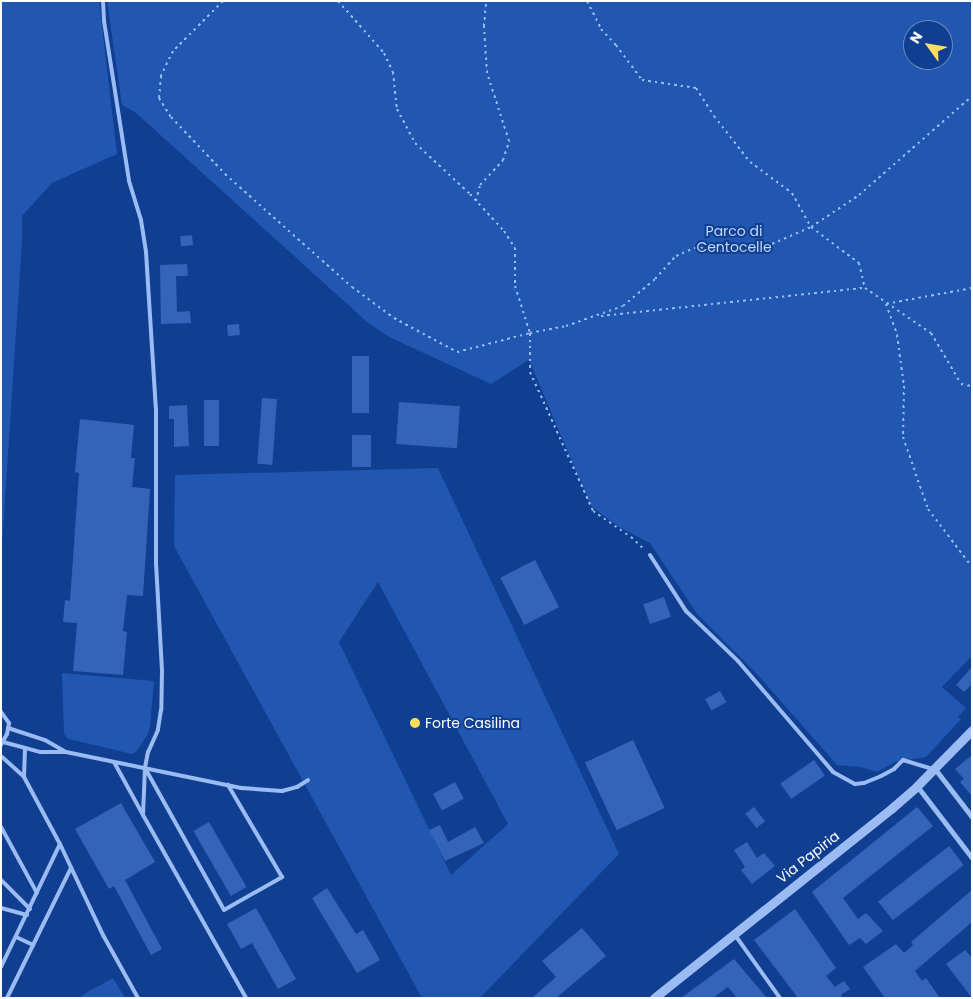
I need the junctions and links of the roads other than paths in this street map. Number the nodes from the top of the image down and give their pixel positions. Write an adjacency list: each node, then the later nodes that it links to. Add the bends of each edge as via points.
1 (103, 1): 11 (lane, via 129,181 141,220 146,252 156,409 156,563 161,710)
2 (650, 555): 12 (lane, via 686,612 738,661 833,772 855,784 864,784 894,769 903,760)
3 (1, 712): 4 (lane, via 7,718)
4 (8, 728): 6 (lane); 8 (lane, via 45,740)
5 (972, 730): 12 (street, Via Papiria)
6 (2, 744): 7 (lane)
7 (25, 748): 8 (lane, via 47,753); 13 (lane)
8 (66, 752): 10 (lane)
9 (1, 756): 13 (lane)
10 (114, 762): 11 (lane); 17 (lane)
11 (145, 768): 15 (lane); 15 (lane, via 224,910 282,877); 17 (lane)
12 (935, 769): 16 (street, Via Papiria); 18 (street)
13 (24, 777): 20 (lane)
14 (308, 780): 15 (lane, via 297,787 282,790)
15 (228, 785)
16 (918, 786): 21 (street); 28 (street, Via Papiria)
17 (143, 815): 34 (lane)
18 (972, 817)
19 (1, 827): 24 (lane)
20 (60, 844): 22 (lane); 24 (lane)
21 (972, 858)
22 (71, 868): 30 (lane); 33 (lane)
23 (1, 880): 26 (lane)
24 (37, 894): 26 (lane)
25 (1, 908): 27 (lane)
26 (30, 908): 27 (lane)
27 (27, 915): 29 (lane)
28 (734, 934): 35 (street, Via Papiria); 36 (lane)
29 (16, 937): 30 (lane); 31 (lane)
30 (33, 945): 32 (lane)
31 (1, 967)
32 (7, 998)
33 (138, 998)
34 (246, 998)
35 (654, 998)
36 (780, 998)

